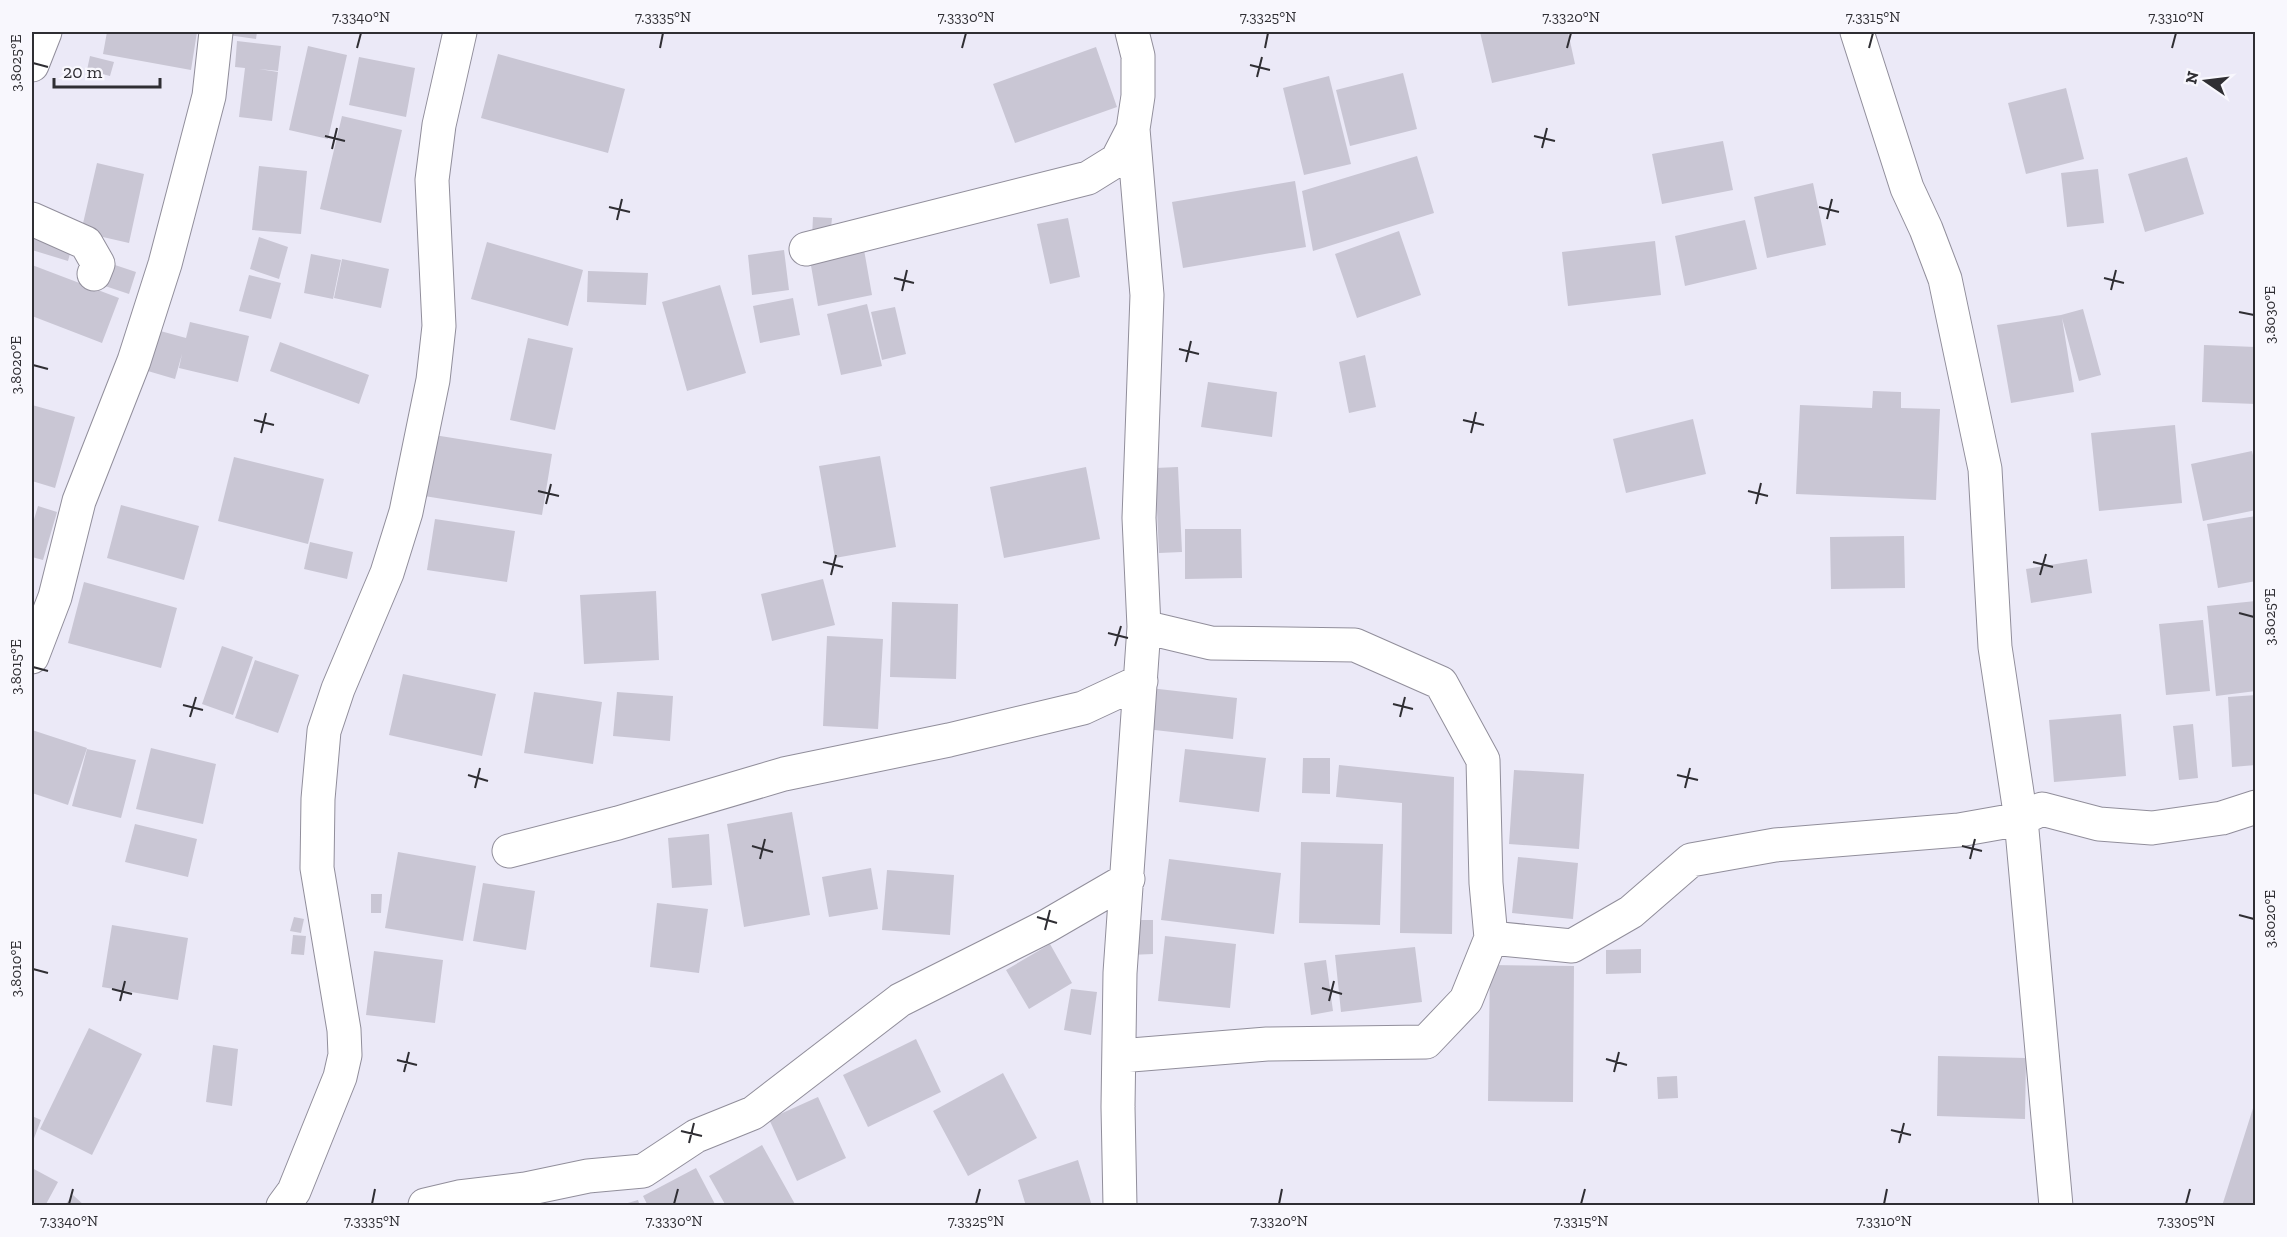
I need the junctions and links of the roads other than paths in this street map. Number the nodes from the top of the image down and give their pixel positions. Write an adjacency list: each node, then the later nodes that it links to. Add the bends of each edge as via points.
1 (45, 32): 6 (street)
2 (216, 32): 12 (street, via 209,96 165,264 134,361 79,501 55,597)
3 (460, 32): 21 (street, via 439,125 432,180 439,326 433,380 406,512 387,573 324,731 317,868 345,1055 303,1171)
4 (1132, 32): 7 (street, via 1138,56)
5 (1857, 32): 15 (street, via 1907,188 1945,279 1985,469 1995,647)
6 (32, 65)
7 (1133, 129): 9 (street, via 1117,160 1088,178); 11 (street, via 1147,295 1139,519)
8 (32, 219): 10 (street, via 86,243 98,264)
9 (806, 249)
10 (94, 274)
11 (1144, 627): 13 (street); 18 (street, via 1211,643 1355,645 1441,683 1483,760)
12 (32, 657)
13 (1141, 681): 16 (street, via 1083,708 784,774); 17 (street)
14 (2256, 807): 15 (street, via 2222,818 2152,828 2099,824 2042,809)
15 (2021, 819): 18 (street, via 1959,830 1775,846 1691,860 1631,912 1572,946); 23 (street)
16 (509, 851)
17 (1128, 879): 19 (street, via 1120,973); 20 (street, via 1047,926 900,1000 753,1113 696,1136 644,1171 588,1176)
18 (1491, 938): 19 (street, via 1466,1000 1426,1042 1267,1044)
19 (1119, 1056): 22 (street)
20 (425, 1205)
21 (283, 1206)
22 (1120, 1206)
23 (2056, 1206)

